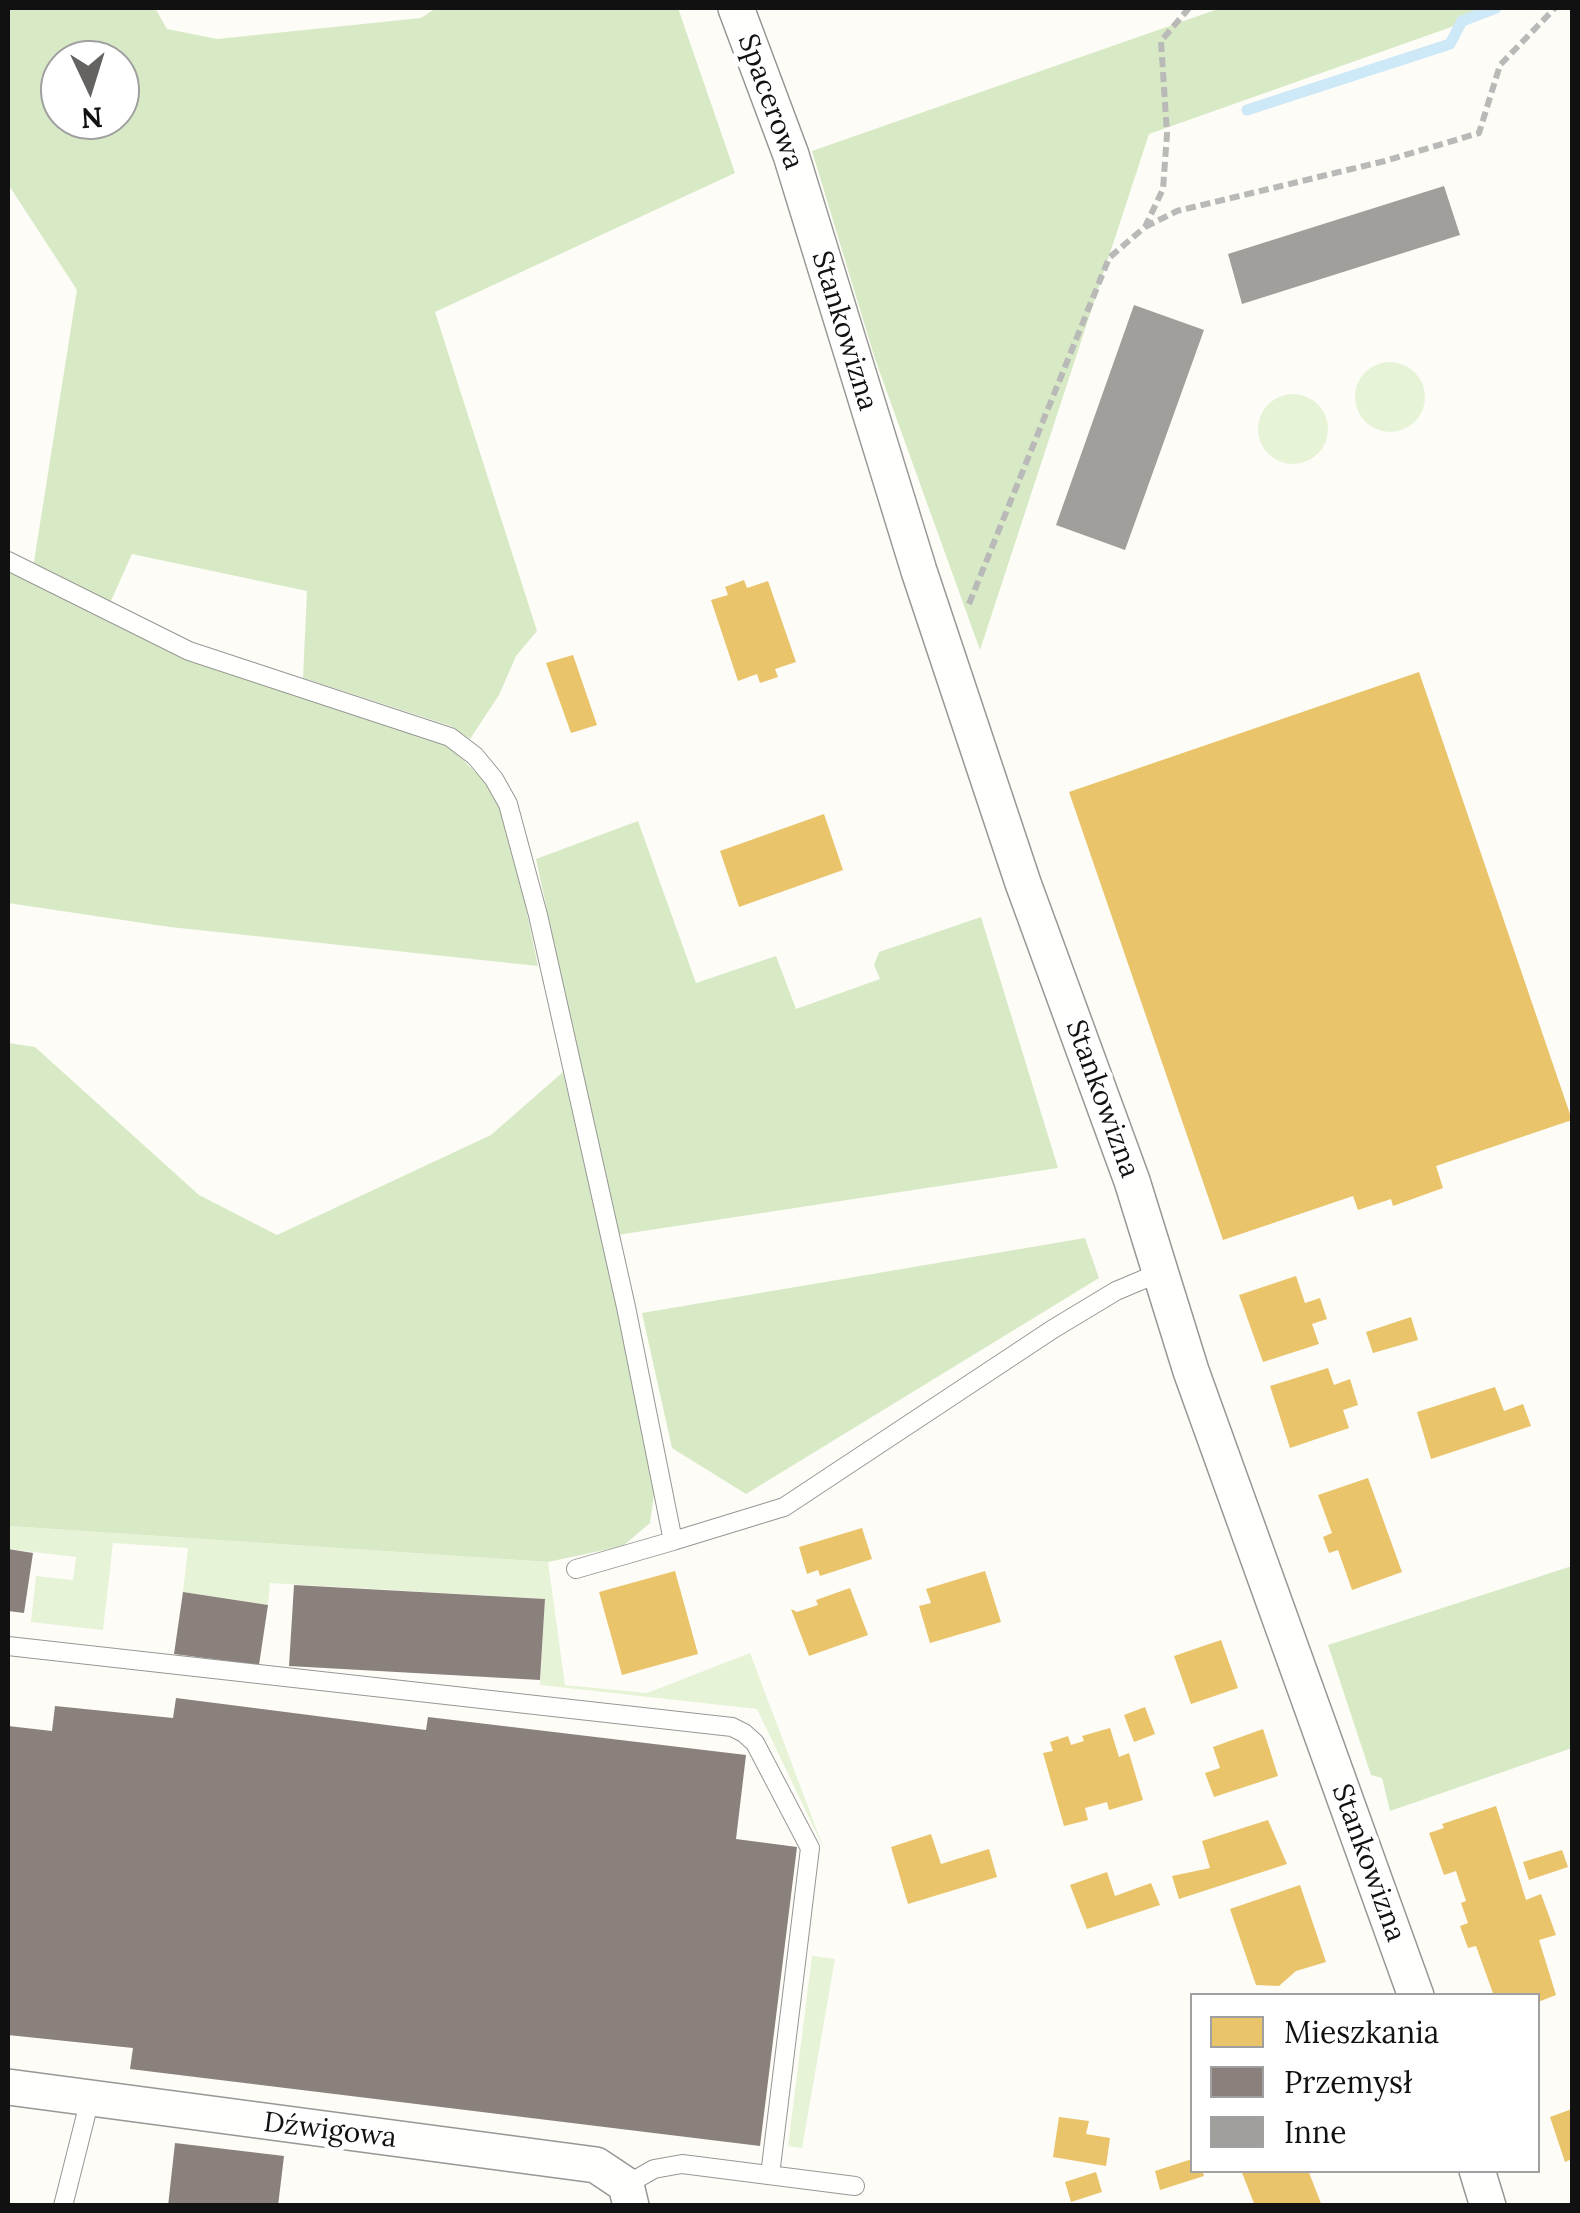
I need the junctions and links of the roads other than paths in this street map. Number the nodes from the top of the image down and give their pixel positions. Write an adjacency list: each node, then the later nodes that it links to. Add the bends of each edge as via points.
1 (736, 8): 2 (street, Spacerowa)
2 (803, 196): 4 (street, Stankowizna, via 1023,883)
3 (8, 561): 5 (lane, via 189,651 450,738 494,778 508,804 538,915)
4 (1161, 1272): 5 (lane, via 1053,1329 784,1507); 8 (street, Stankowizna)
5 (673, 1541): 6 (lane)
6 (576, 1569)
7 (8, 1646): 12 (lane, via 744,1733 810,1848)
8 (1415, 1993)
9 (8, 2087): 10 (street, Dźwigowa)
10 (90, 2099): 14 (street, Dźwigowa, via 596,2166); 15 (lane)
11 (1478, 2173): 16 (street)
12 (770, 2175): 13 (lane); 14 (lane, via 682,2164 654,2169)
13 (855, 2186)
14 (628, 2195)
15 (63, 2206)
16 (1488, 2206)

